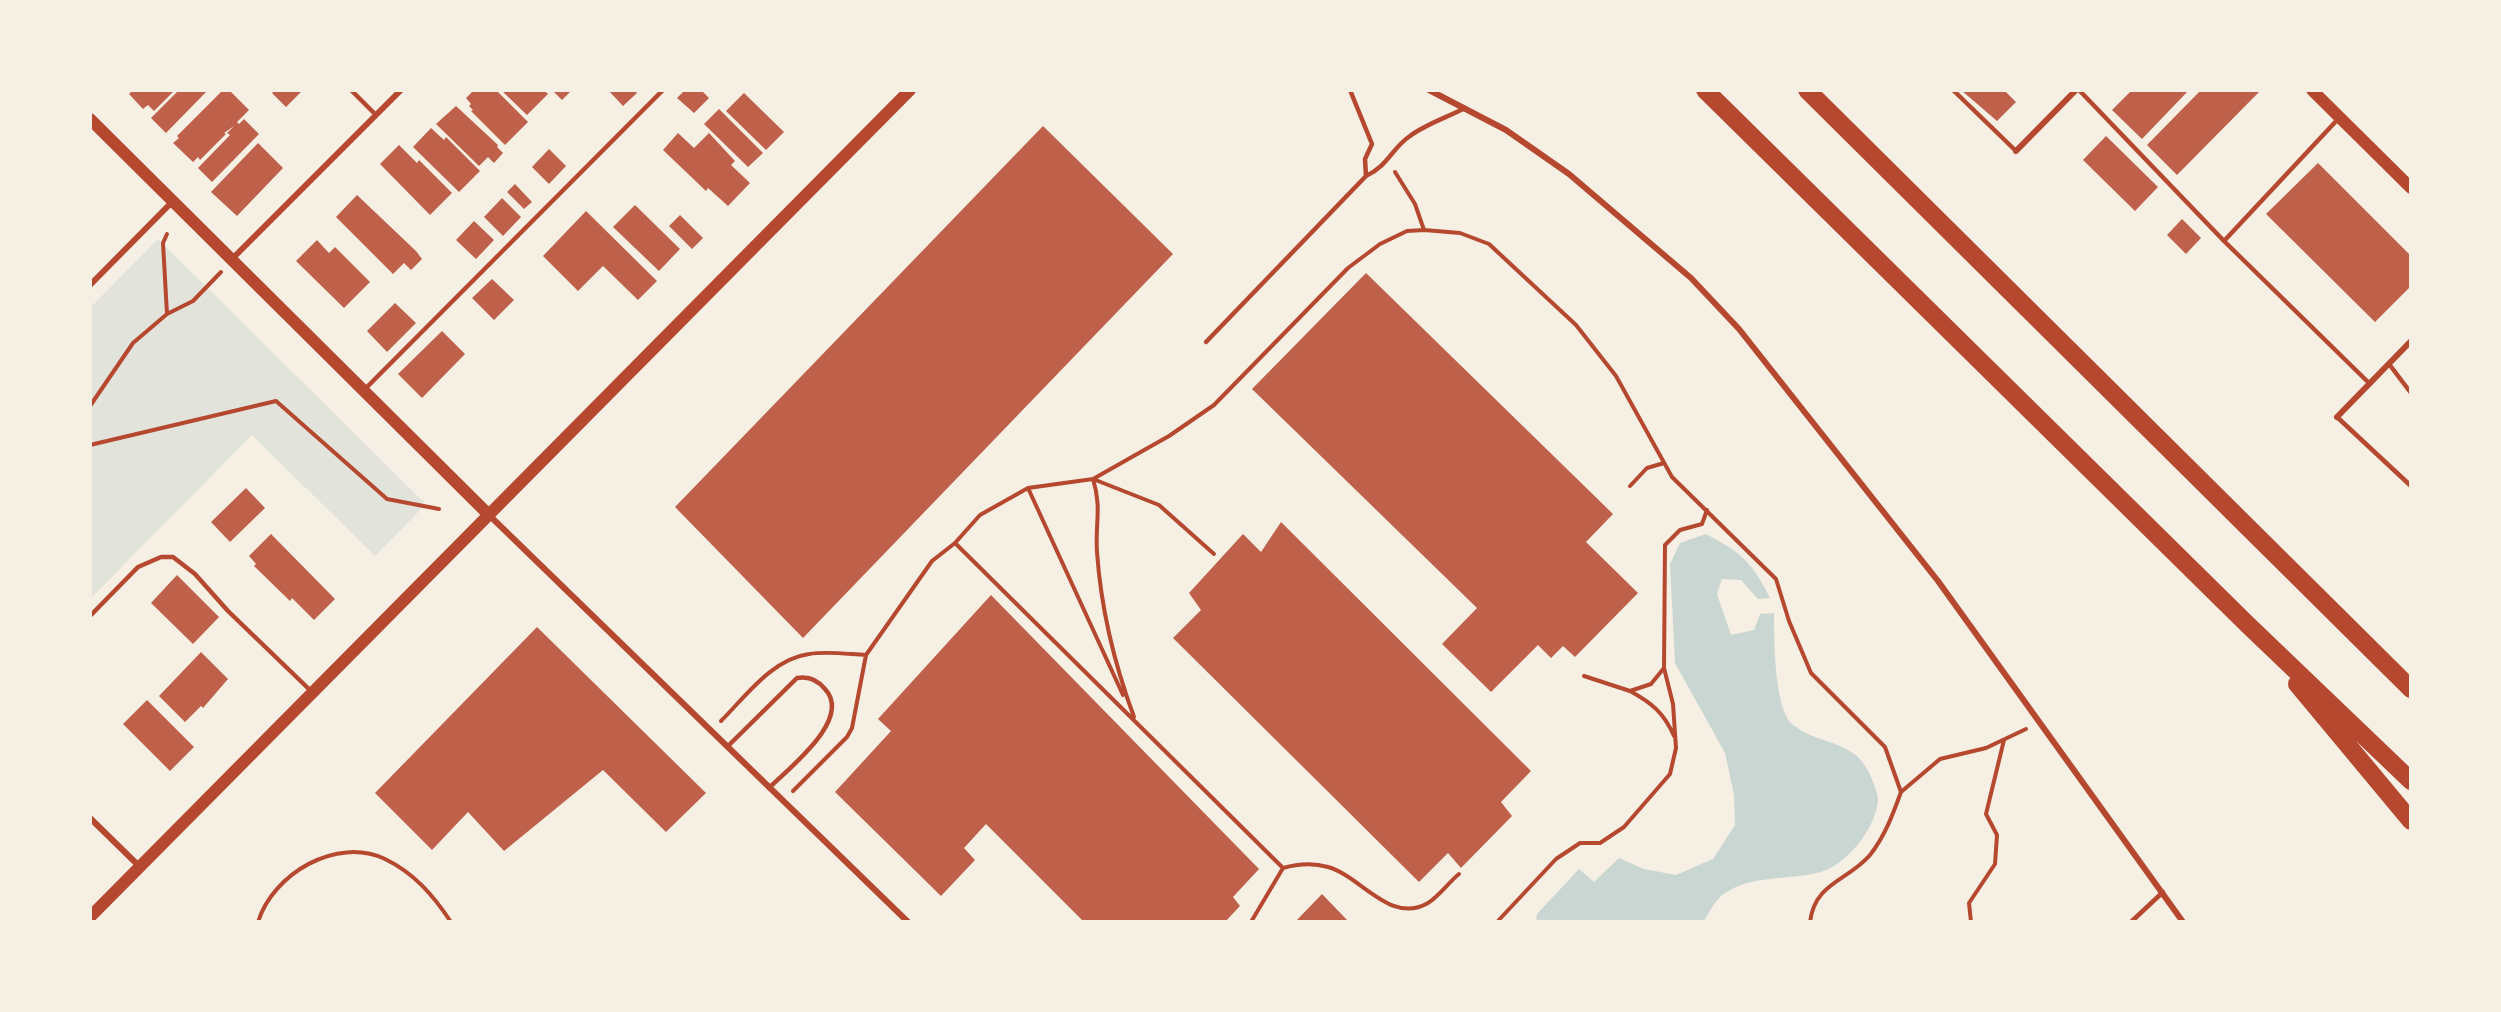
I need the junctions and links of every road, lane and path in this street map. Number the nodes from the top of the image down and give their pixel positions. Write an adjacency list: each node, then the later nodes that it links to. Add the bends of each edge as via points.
1 (351, 90): 13 (lane)
2 (401, 90): 13 (street)
3 (663, 90): 31 (lane)
4 (910, 90): 43 (main road)
5 (1350, 90): 18 (lane, via 1372,144 1365,159)
6 (1429, 90): 12 (street)
7 (1705, 90): 47 (highway)
8 (1807, 90): 50 (highway)
9 (1953, 90): 16 (lane)
10 (2077, 90): 16 (street); 23 (lane)
11 (2312, 90): 14 (main road)
12 (1465, 108): 17 (lane, via 1409,136); 54 (street, via 1506,130 1588,189 1691,278 1724,312 1938,581)
13 (376, 115): 24 (street)
14 (2339, 118): 19 (main road); 23 (lane)
15 (90, 119): 20 (main road)
16 (2016, 151)
17 (1388, 161): 18 (lane); 21 (path, via 1415,204)
18 (1366, 177): 28 (lane)
19 (2411, 188)
20 (173, 201): 24 (main road); 25 (street)
21 (1425, 230): 36 (path, via 1460,233 1489,244 1576,325 1616,376); 37 (path, via 1407,231 1372,250 1348,268 1214,405)
22 (167, 234): 26 (path)
23 (2224, 241): 30 (lane)
24 (232, 260): 26 (path, via 193,301); 31 (main road)
25 (90, 285)
26 (166, 314): 33 (path, via 133,344)
27 (2411, 341): 29 (street)
28 (1206, 342)
29 (2389, 364): 30 (street); 32 (lane)
30 (2370, 384): 34 (street)
31 (364, 390): 43 (main road)
32 (2411, 393)
33 (90, 406)
34 (2337, 417): 39 (lane)
35 (90, 445): 41 (path, via 276,401 387,500)
36 (1664, 463): 38 (path, via 1647,468); 42 (path, via 1672,477)
37 (1093, 479): 40 (path); 45 (path, via 1159,505); 53 (path, via 1100,500 1097,550 1105,618 1114,663)
38 (1630, 486)
39 (2411, 486)
40 (1028, 488): 44 (path, via 980,515); 53 (path)
41 (439, 509)
42 (1707, 510): 48 (path, via 1702,524 1680,530 1665,546); 60 (path, via 1776,579 1811,673 1885,747)
43 (489, 515): 52 (main road); 57 (street)
44 (956, 543): 53 (path); 61 (path, via 932,561 866,655 856,713 847,736)
45 (1214, 554)
46 (90, 616): 52 (lane, via 138,567 161,557 173,557 195,574)
47 (2248, 625): 58 (highway); 63 (highway)
48 (1664, 668): 51 (path, via 1651,684); 55 (path, via 1673,704)
49 (1584, 676): 51 (path)
50 (2411, 689)
51 (1630, 691): 55 (path, via 1652,703 1666,717)
52 (312, 692): 64 (main road)
53 (1135, 721): 65 (path)
54 (2041, 723): 56 (path); 67 (street)
55 (1675, 738): 73 (path, via 1670,774 1624,827 1600,843 1581,843 1556,859)
56 (2004, 740): 60 (path, via 1940,759); 75 (path, via 1986,814 1997,835 1995,864 1969,903)
57 (726, 747): 59 (street); 59 (lane, via 797,678 807,676 819,682 832,699 828,724)
58 (2411, 781)
59 (769, 789): 61 (street)
60 (1901, 792): 74 (path, via 1888,827 1869,856 1821,892)
61 (783, 802): 71 (street)
62 (90, 818): 64 (street)
63 (2411, 821)
64 (140, 867): 68 (main road)
65 (1283, 868): 66 (path, via 1298,864 1330,867 1388,903 1407,909 1428,903); 72 (path)
66 (1459, 874)
67 (2163, 892): 76 (lane); 77 (street)
68 (90, 917)
69 (258, 922): 70 (path, via 279,885 296,870 335,856 357,854 382,858 403,869 432,893)
70 (451, 922)
71 (908, 922)
72 (1251, 922)
73 (1497, 922)
74 (1810, 922)
75 (1971, 922)
76 (2131, 922)
77 (2183, 922)

